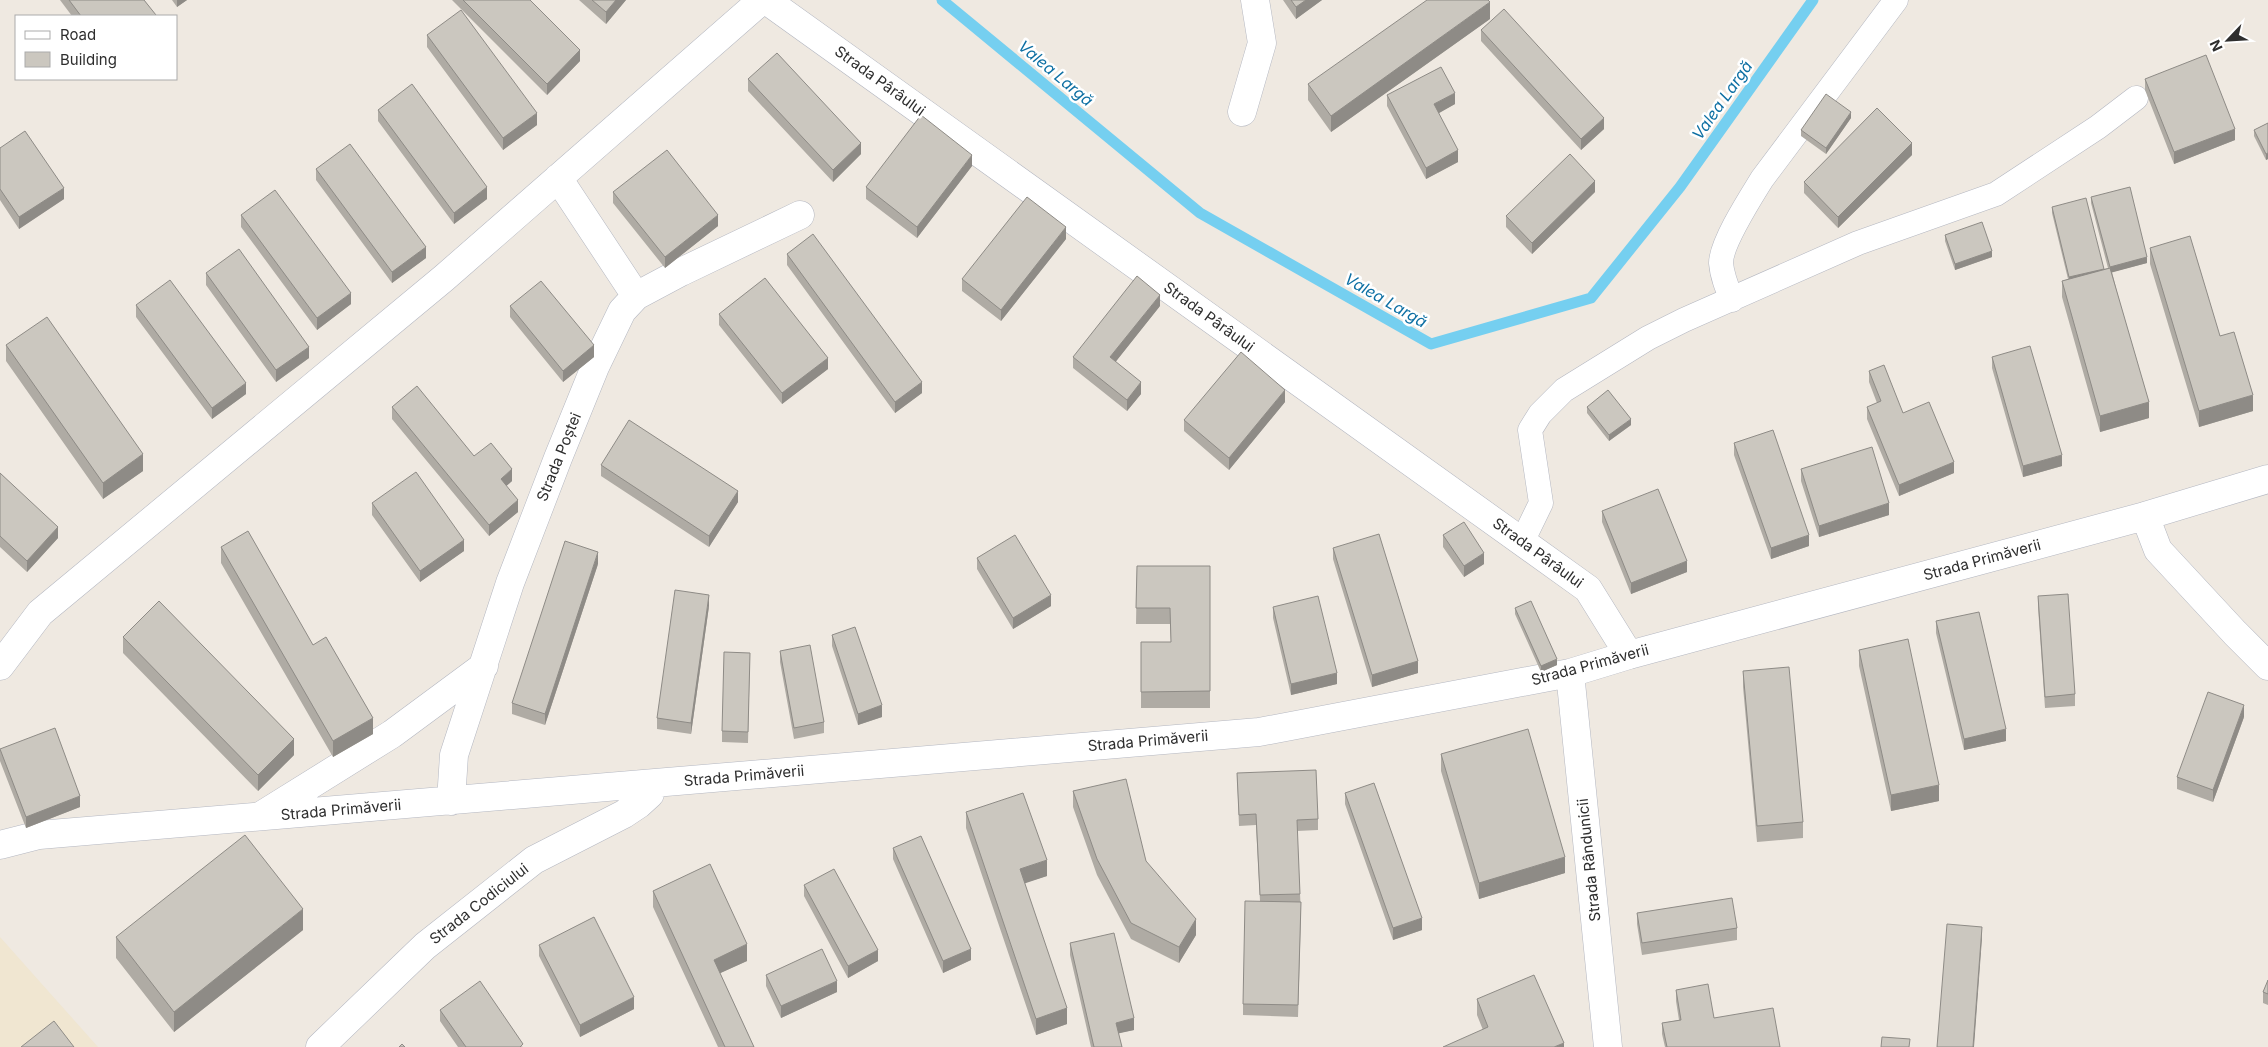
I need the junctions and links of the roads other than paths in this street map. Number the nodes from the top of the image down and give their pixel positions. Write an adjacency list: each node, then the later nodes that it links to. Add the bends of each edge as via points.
1 (762, 0): 7 (street)
2 (766, 0): 13 (street, Strada Pârâului)
3 (1255, 0): 6 (street, via 1262,44)
4 (1896, 0): 10 (lane, via 1762,179 1743,211 1721,260)
5 (2136, 98): 10 (lane, via 1996,194 1858,243)
6 (1242, 112)
7 (558, 178): 9 (street); 15 (street, via 436,284 40,614)
8 (800, 215): 9 (street, Strada Poștei)
9 (636, 296): 16 (street, Strada Poștei, via 622,311 588,386 510,583)
10 (1732, 300): 13 (lane, via 1684,320 1625,351 1564,390 1540,414 1530,430 1540,503)
11 (2268, 479): 12 (street, Strada Primăverii)
12 (2145, 516): 14 (street, Strada Primăverii); 17 (street, via 2158,550)
13 (1522, 542): 14 (street, Strada Pârâului, via 1588,589)
14 (1629, 655): 18 (street, Strada Primăverii)
15 (0, 666)
16 (484, 666): 20 (street, Strada Poștei, via 454,755); 21 (street, via 392,734)
17 (2268, 666)
18 (1570, 673): 19 (street, Strada Primăverii, via 1259,732); 24 (street, Strada Rândunicii)
19 (652, 784): 20 (street, Strada Primăverii); 23 (street, Strada Codiciului, via 650,794 639,804 534,860 432,940)
20 (451, 801): 21 (street, Strada Primăverii)
21 (259, 817): 22 (street, Strada Primăverii, via 39,836)
22 (0, 845)
23 (325, 1045)
24 (1608, 1047)

